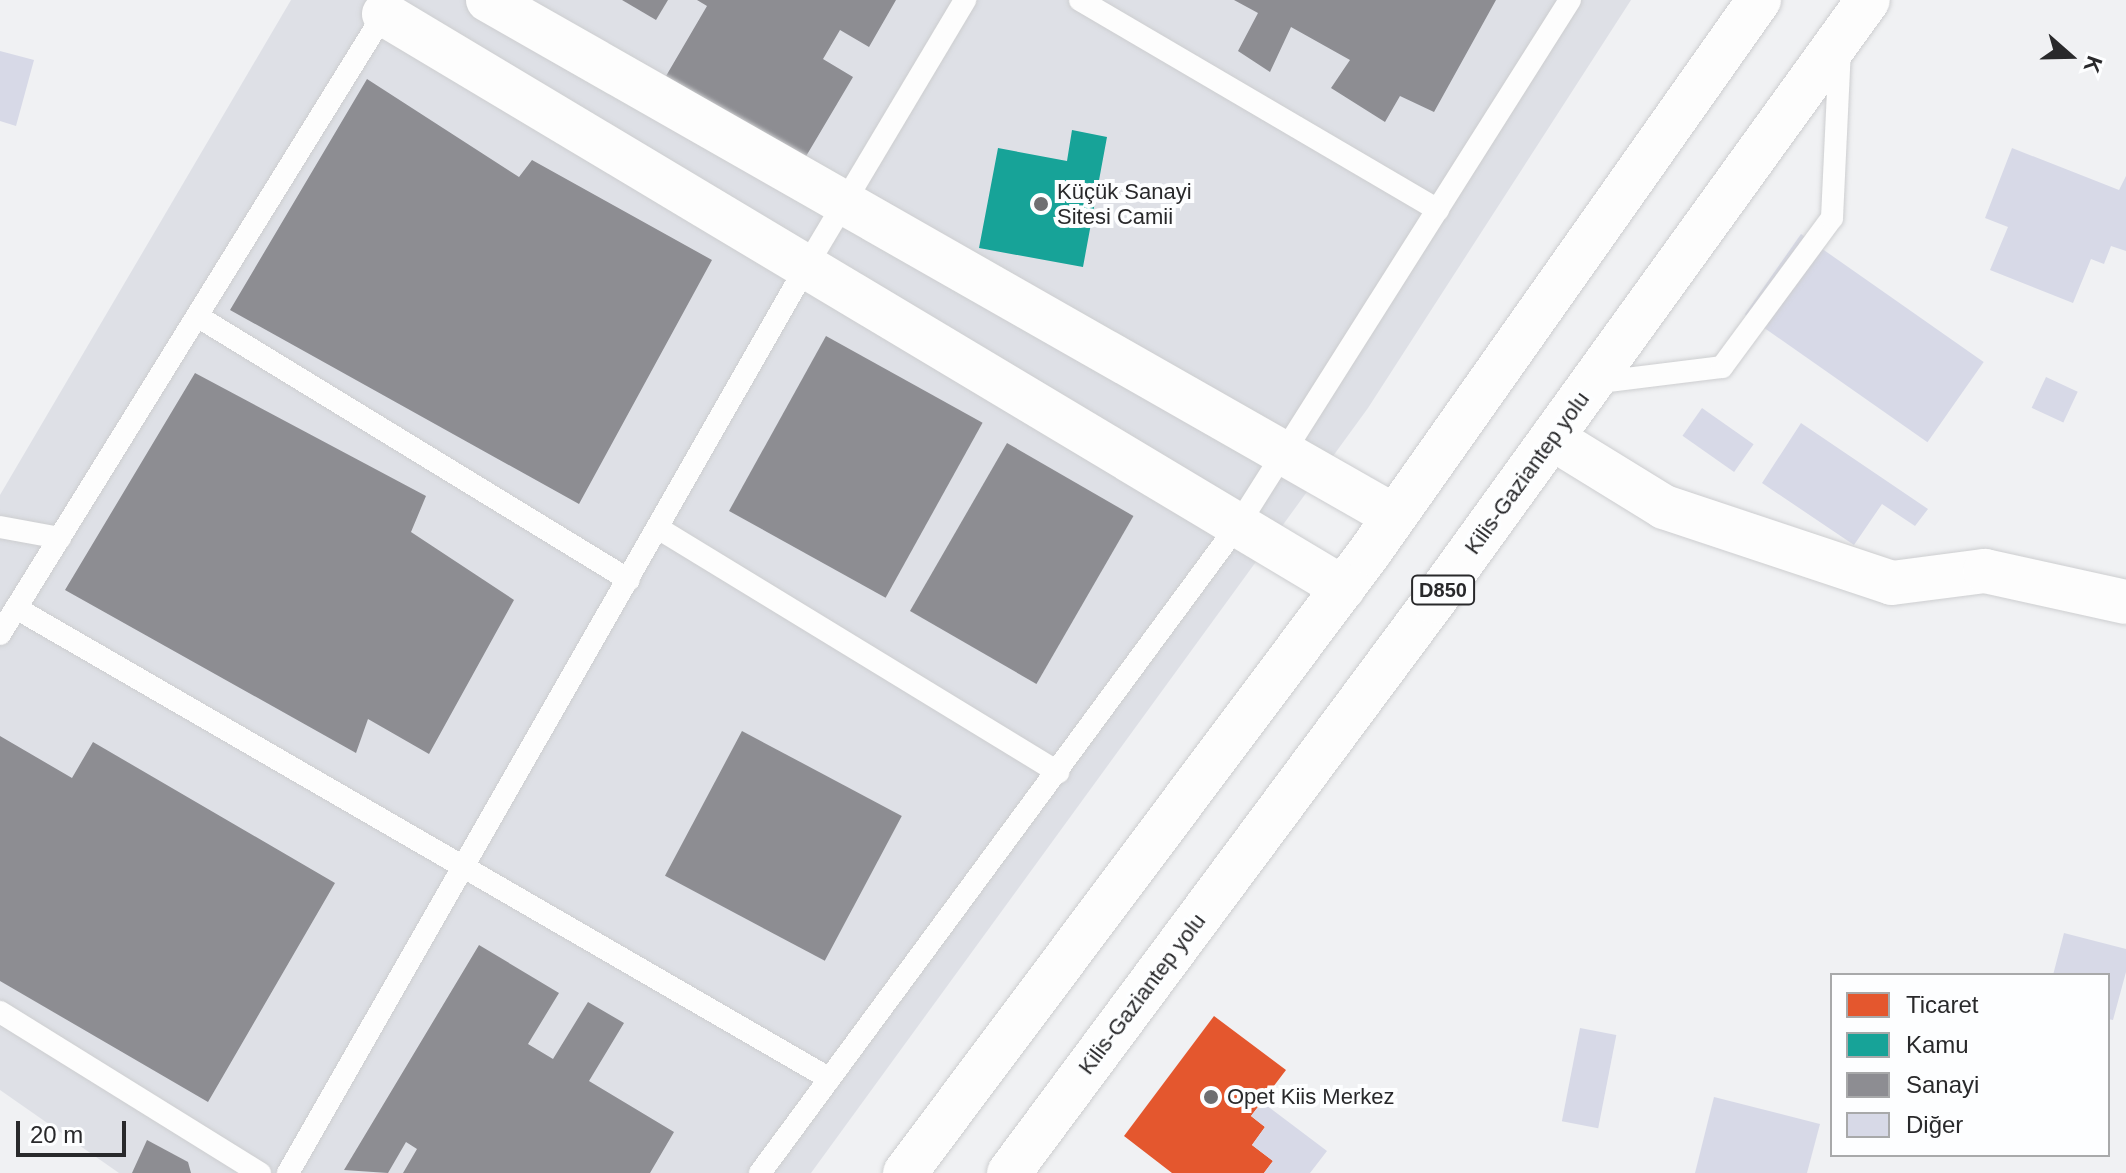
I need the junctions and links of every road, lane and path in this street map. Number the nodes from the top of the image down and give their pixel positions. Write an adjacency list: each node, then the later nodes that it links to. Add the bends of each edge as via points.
1 (488, 0): 9 (main road)
2 (965, 0): 9 (lane)
3 (1080, 0): 10 (lane)
4 (1570, 0): 10 (lane)
5 (1759, 0): 16 (main road)
6 (1868, 0): 8 (main road, Kilis-Gaziantep yolu / D850)
7 (388, 7): 11 (main road); 12 (lane)
8 (1841, 37): 13 (main road, Kilis-Gaziantep yolu / D850); 13 (lane, via 1832,218 1722,367)
9 (844, 203): 11 (lane); 15 (main road)
10 (1438, 210): 15 (lane)
11 (806, 267): 17 (main road); 19 (lane)
12 (197, 316): 20 (lane); 21 (lane)
13 (1592, 383): 14 (main road, Kilis-Gaziantep yolu / D850)
14 (1552, 438): 23 (main road, via 1664,507 1892,583 1985,571); 34 (main road, Kilis-Gaziantep yolu / D850)
15 (1285, 454): 16 (main road); 17 (lane)
16 (1394, 516): 22 (main road)
17 (1238, 525): 22 (main road); 26 (lane)
18 (0, 527): 20 (lane)
19 (658, 528): 21 (lane); 26 (lane)
20 (60, 538): 24 (lane)
21 (629, 580): 27 (lane)
22 (1343, 588): 33 (main road)
23 (2126, 602)
24 (16, 608): 25 (lane); 27 (lane)
25 (0, 634)
26 (1058, 772): 29 (lane)
27 (466, 868): 29 (lane); 31 (lane)
28 (0, 1012): 30 (lane)
29 (830, 1079): 32 (lane)
30 (260, 1173)
31 (288, 1173)
32 (760, 1173)
33 (905, 1173)
34 (1009, 1173)

